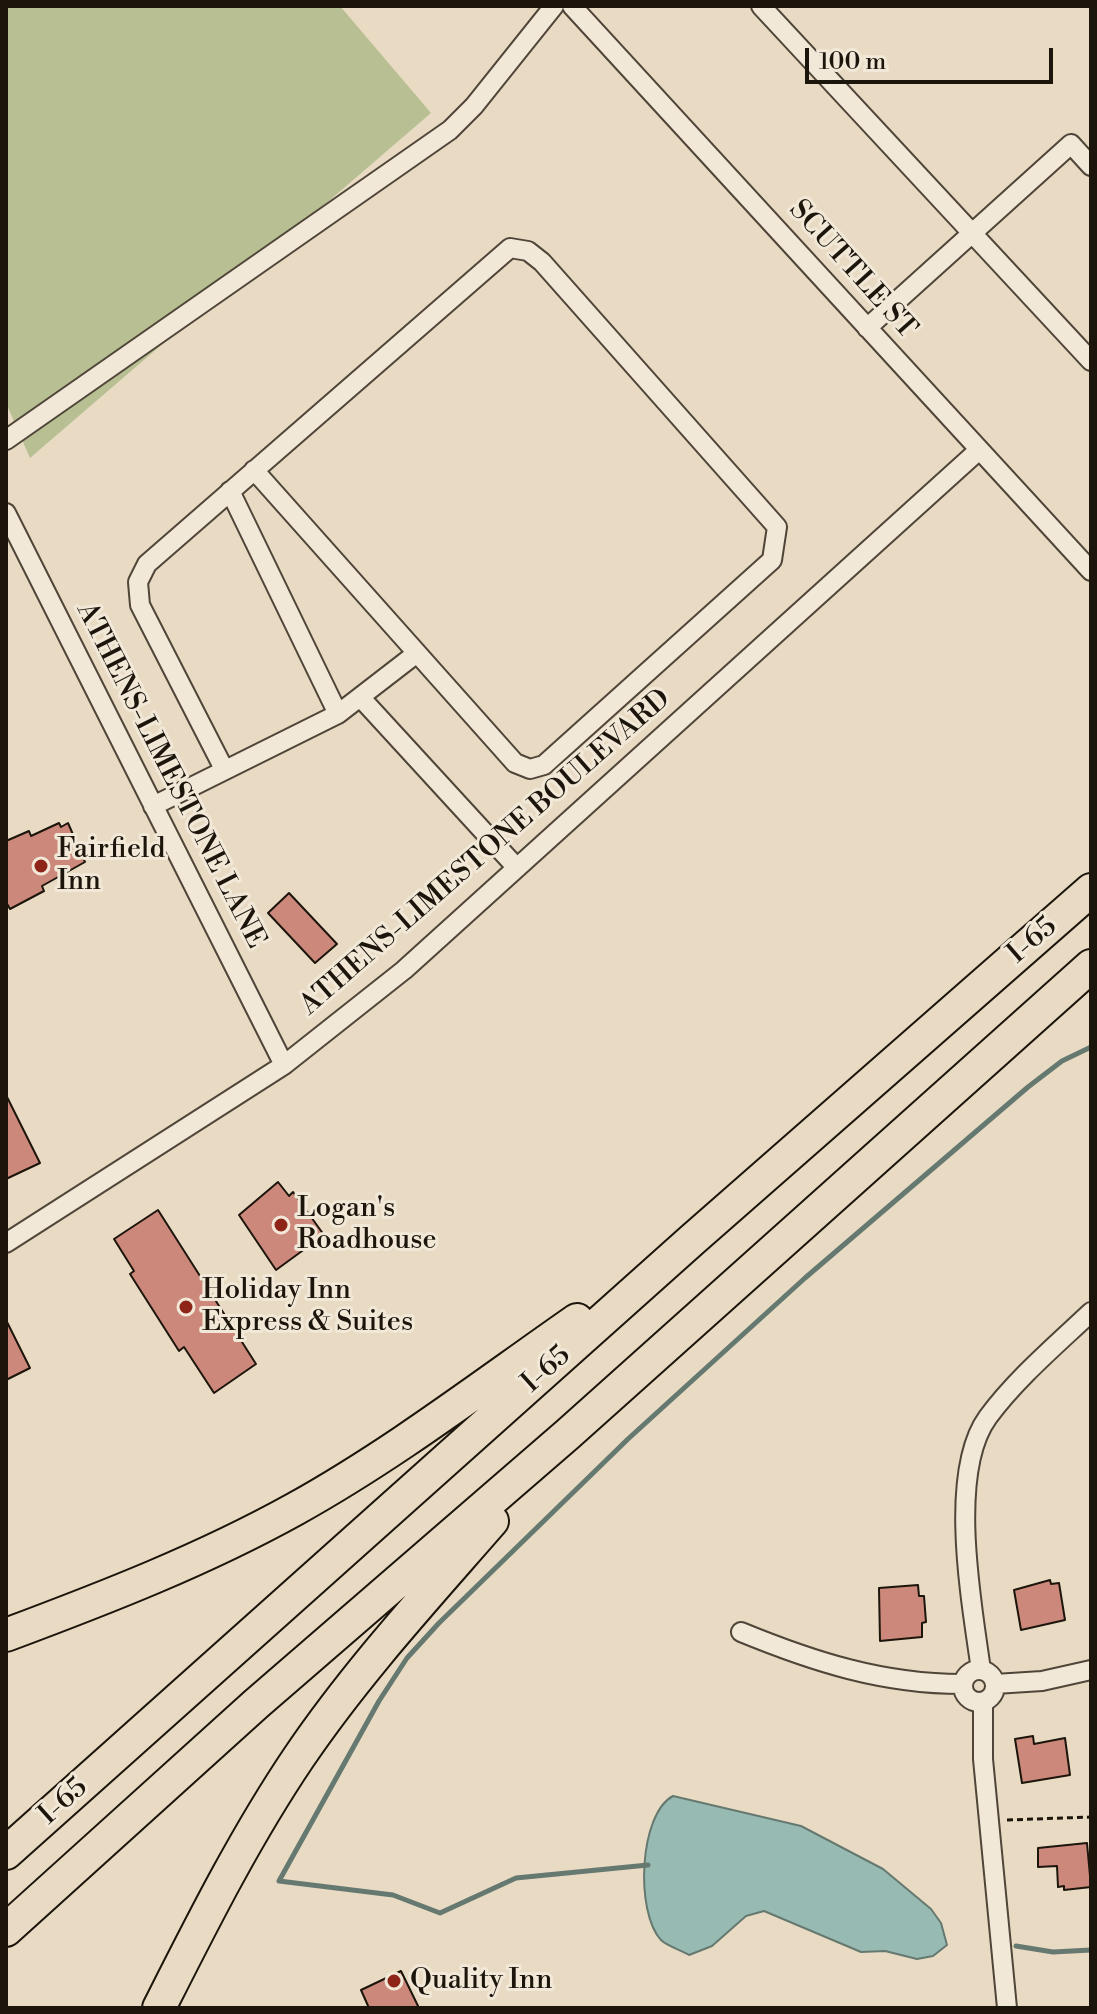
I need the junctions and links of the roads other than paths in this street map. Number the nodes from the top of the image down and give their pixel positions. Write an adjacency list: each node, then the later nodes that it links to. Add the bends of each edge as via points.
1 (554, 6): 8 (street, via 450,130)
2 (572, 6): 6 (street, SCUTTLE ST)
3 (761, 6): 5 (street)
4 (1091, 166): 5 (street, via 1071,144)
5 (973, 233): 6 (street); 7 (street)
6 (867, 328): 9 (street, SCUTTLE ST)
7 (1091, 361)
8 (6, 440)
9 (979, 450): 13 (street, SCUTTLE ST); 19 (street, ATHENS-LIMESTONE BOULEVARD)
10 (254, 470): 11 (street); 14 (street); 14 (street, via 510,248 528,251 542,262 777,527 772,560 544,765 530,769 515,763)
11 (230, 491): 16 (street); 17 (street, via 147,564 138,582 140,605)
12 (6, 513): 18 (street, ATHENS-LIMESTONE LANE)
13 (1091, 571)
14 (417, 653): 15 (street)
15 (361, 698): 16 (street); 19 (street)
16 (338, 714): 17 (street)
17 (224, 769): 18 (street)
18 (153, 806): 22 (street, ATHENS-LIMESTONE LANE)
19 (517, 868): 22 (street, ATHENS-LIMESTONE BOULEVARD, via 404,970)
20 (1091, 890): 23 (highway, I-65)
21 (1091, 966): 26 (highway)
22 (284, 1065): 24 (street, ATHENS-LIMESTONE BOULEVARD)
23 (692, 1240): 28 (highway, via 398,1444 296,1508 198,1559); 34 (highway, I-65)
24 (6, 1243)
25 (1091, 1312): 29 (street, via 987,1419 970,1457 966,1518)
26 (568, 1434): 35 (highway, via 256,1704); 36 (highway, via 365,1667 299,1757 228,1871)
27 (741, 1632): 31 (street, via 855,1673 922,1684)
28 (6, 1635)
29 (981, 1670): 31 (street, via 967,1675); 32 (street)
30 (1091, 1670): 32 (street)
31 (962, 1684): 33 (street, via 968,1699)
32 (995, 1684): 33 (street)
33 (983, 1702): 37 (street, via 983,1759)
34 (6, 1853)
35 (6, 1930)
36 (159, 2008)
37 (1007, 2008)

